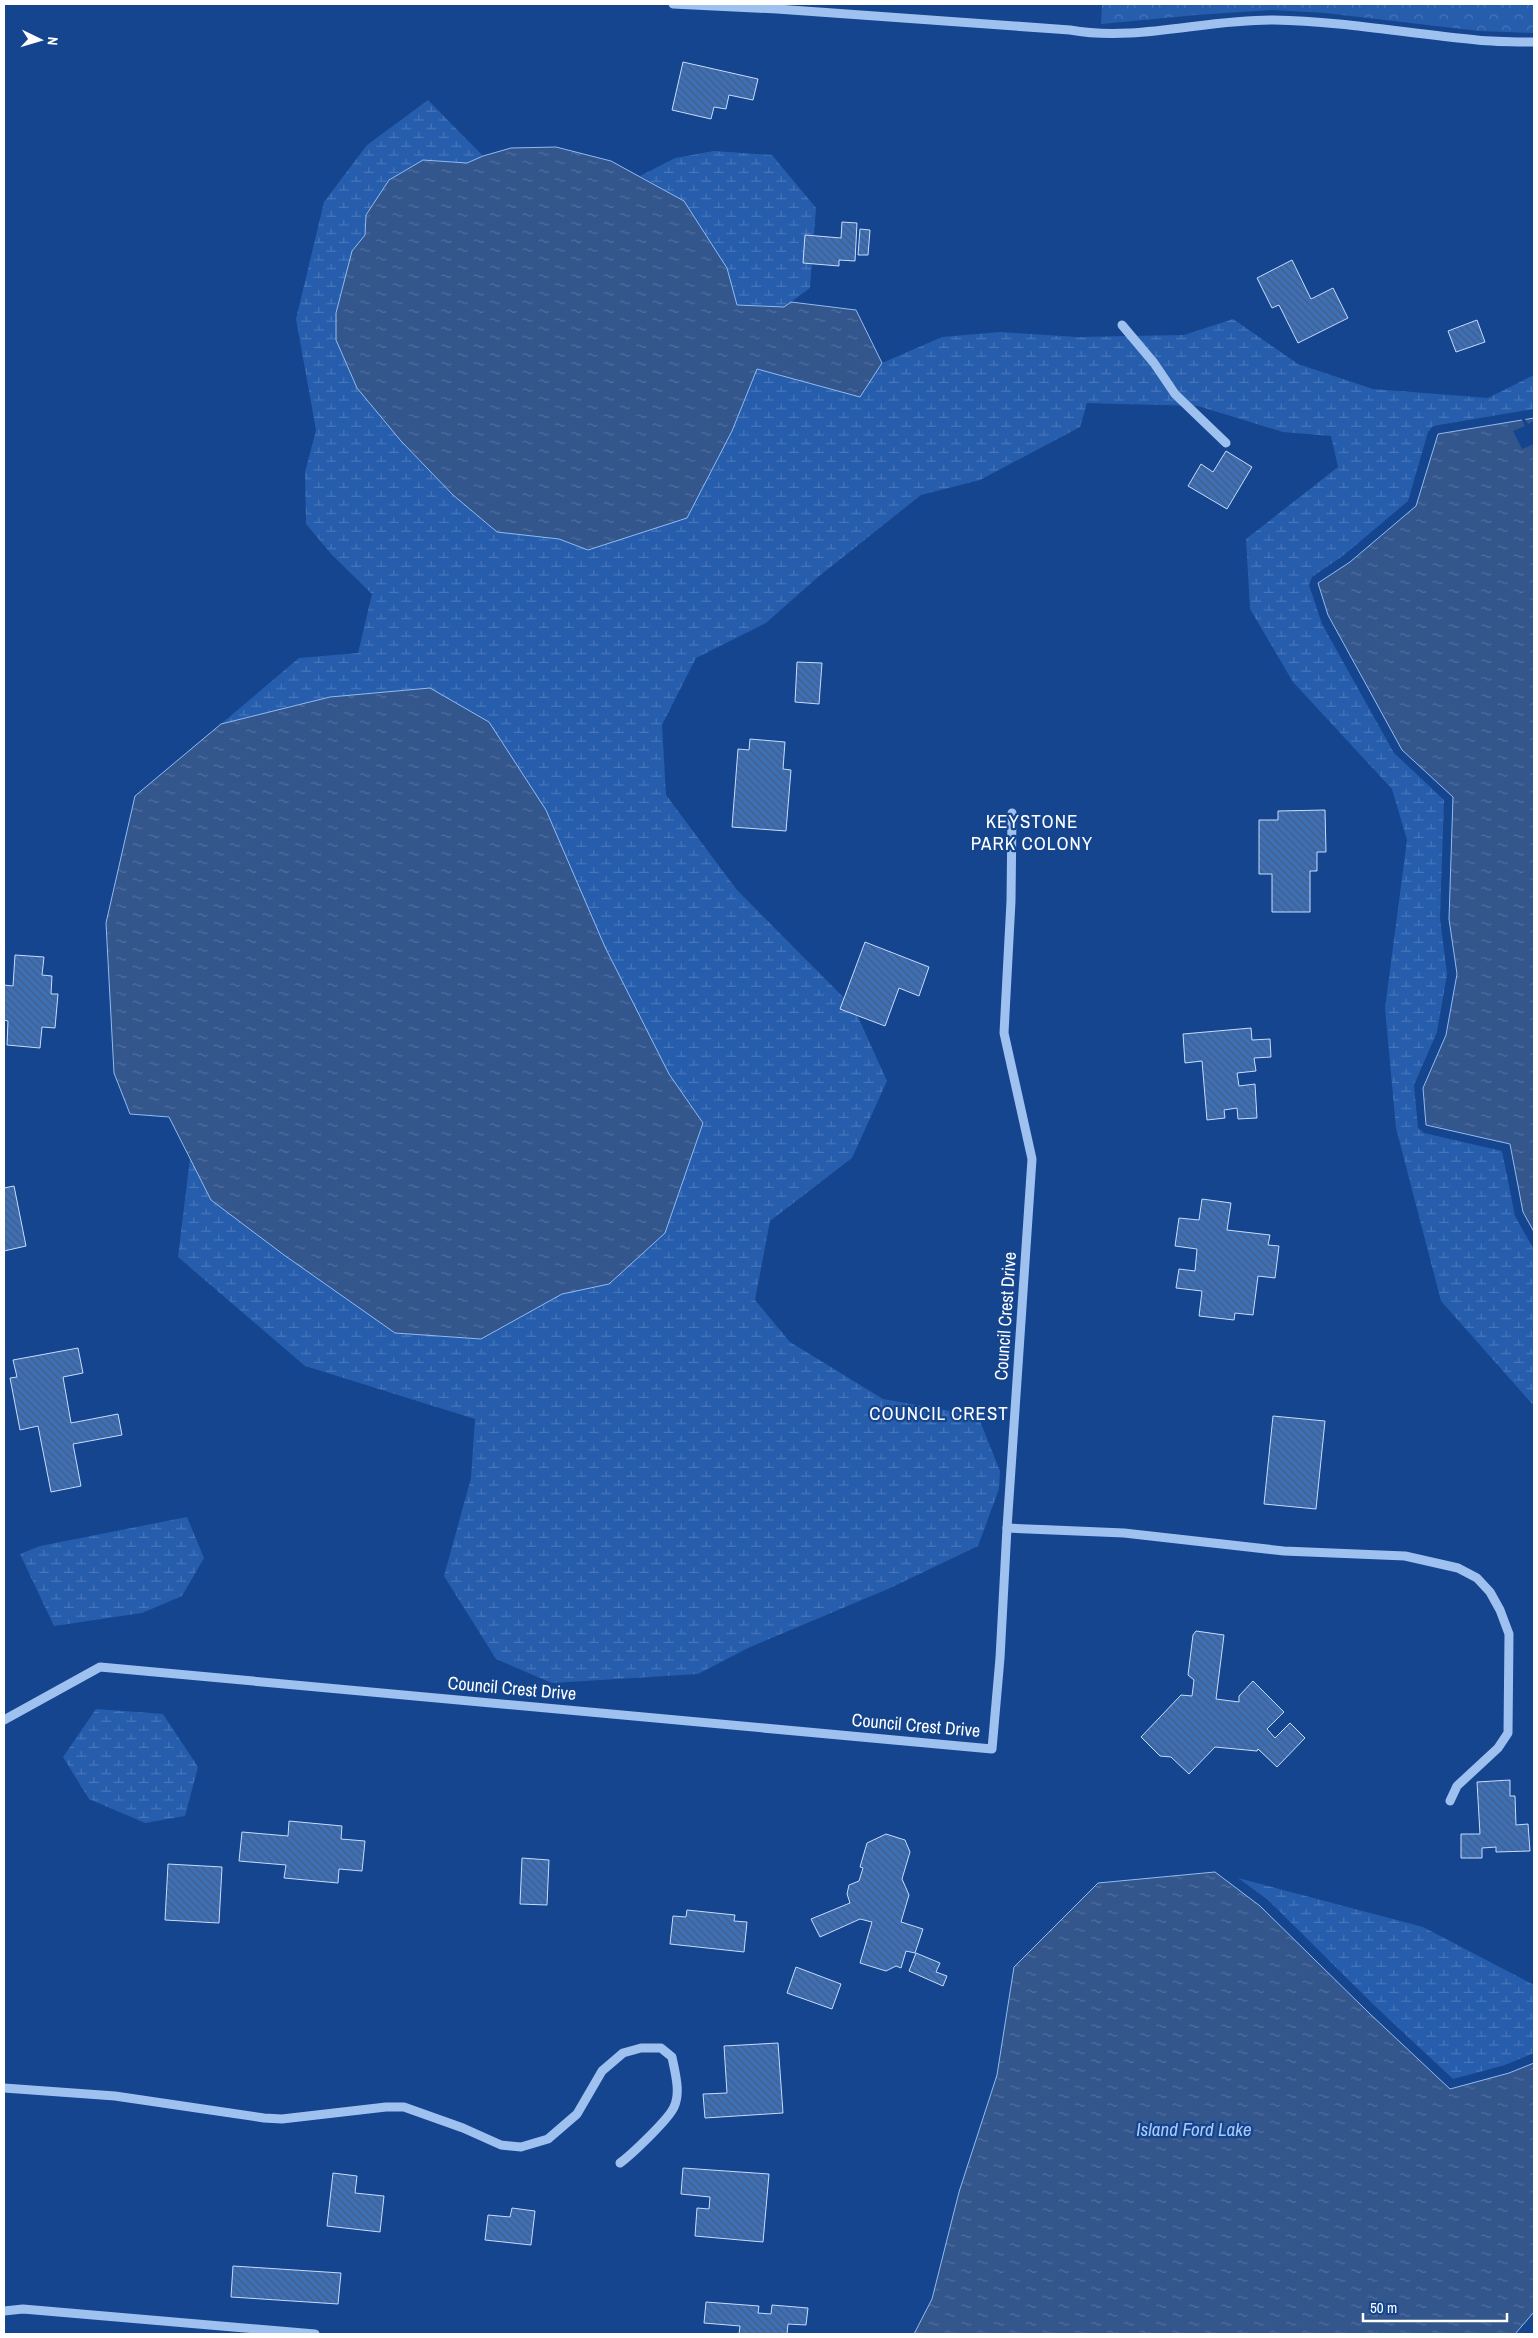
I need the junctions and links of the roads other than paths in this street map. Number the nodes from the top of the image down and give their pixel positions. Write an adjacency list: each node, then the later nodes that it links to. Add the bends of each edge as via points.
1 (673, 4): 2 (street, via 1092,34 1272,20 1478,40)
2 (1534, 42)
3 (1122, 325): 4 (street, via 1175,394)
4 (1226, 443)
5 (1012, 813): 6 (street, Council Crest Drive, via 1004,1033 1032,1160)
6 (1007, 1528): 7 (street, Council Crest Drive, via 992,1748 100,1667); 8 (street, via 1124,1533 1284,1551 1405,1556 1458,1568 1477,1578 1490,1592 1509,1634 1508,1733 1498,1748 1457,1786)
7 (4, 1720)
8 (1450, 1801)
9 (4, 2088): 10 (street, via 115,2096 282,2119 386,2106 404,2107 501,2145 521,2147 548,2139 577,2114 602,2071 623,2053 641,2048 661,2048 672,2058 678,2088 674,2108)
10 (620, 2163)
11 (4, 2312): 12 (street, via 23,2310)
12 (315, 2334)

